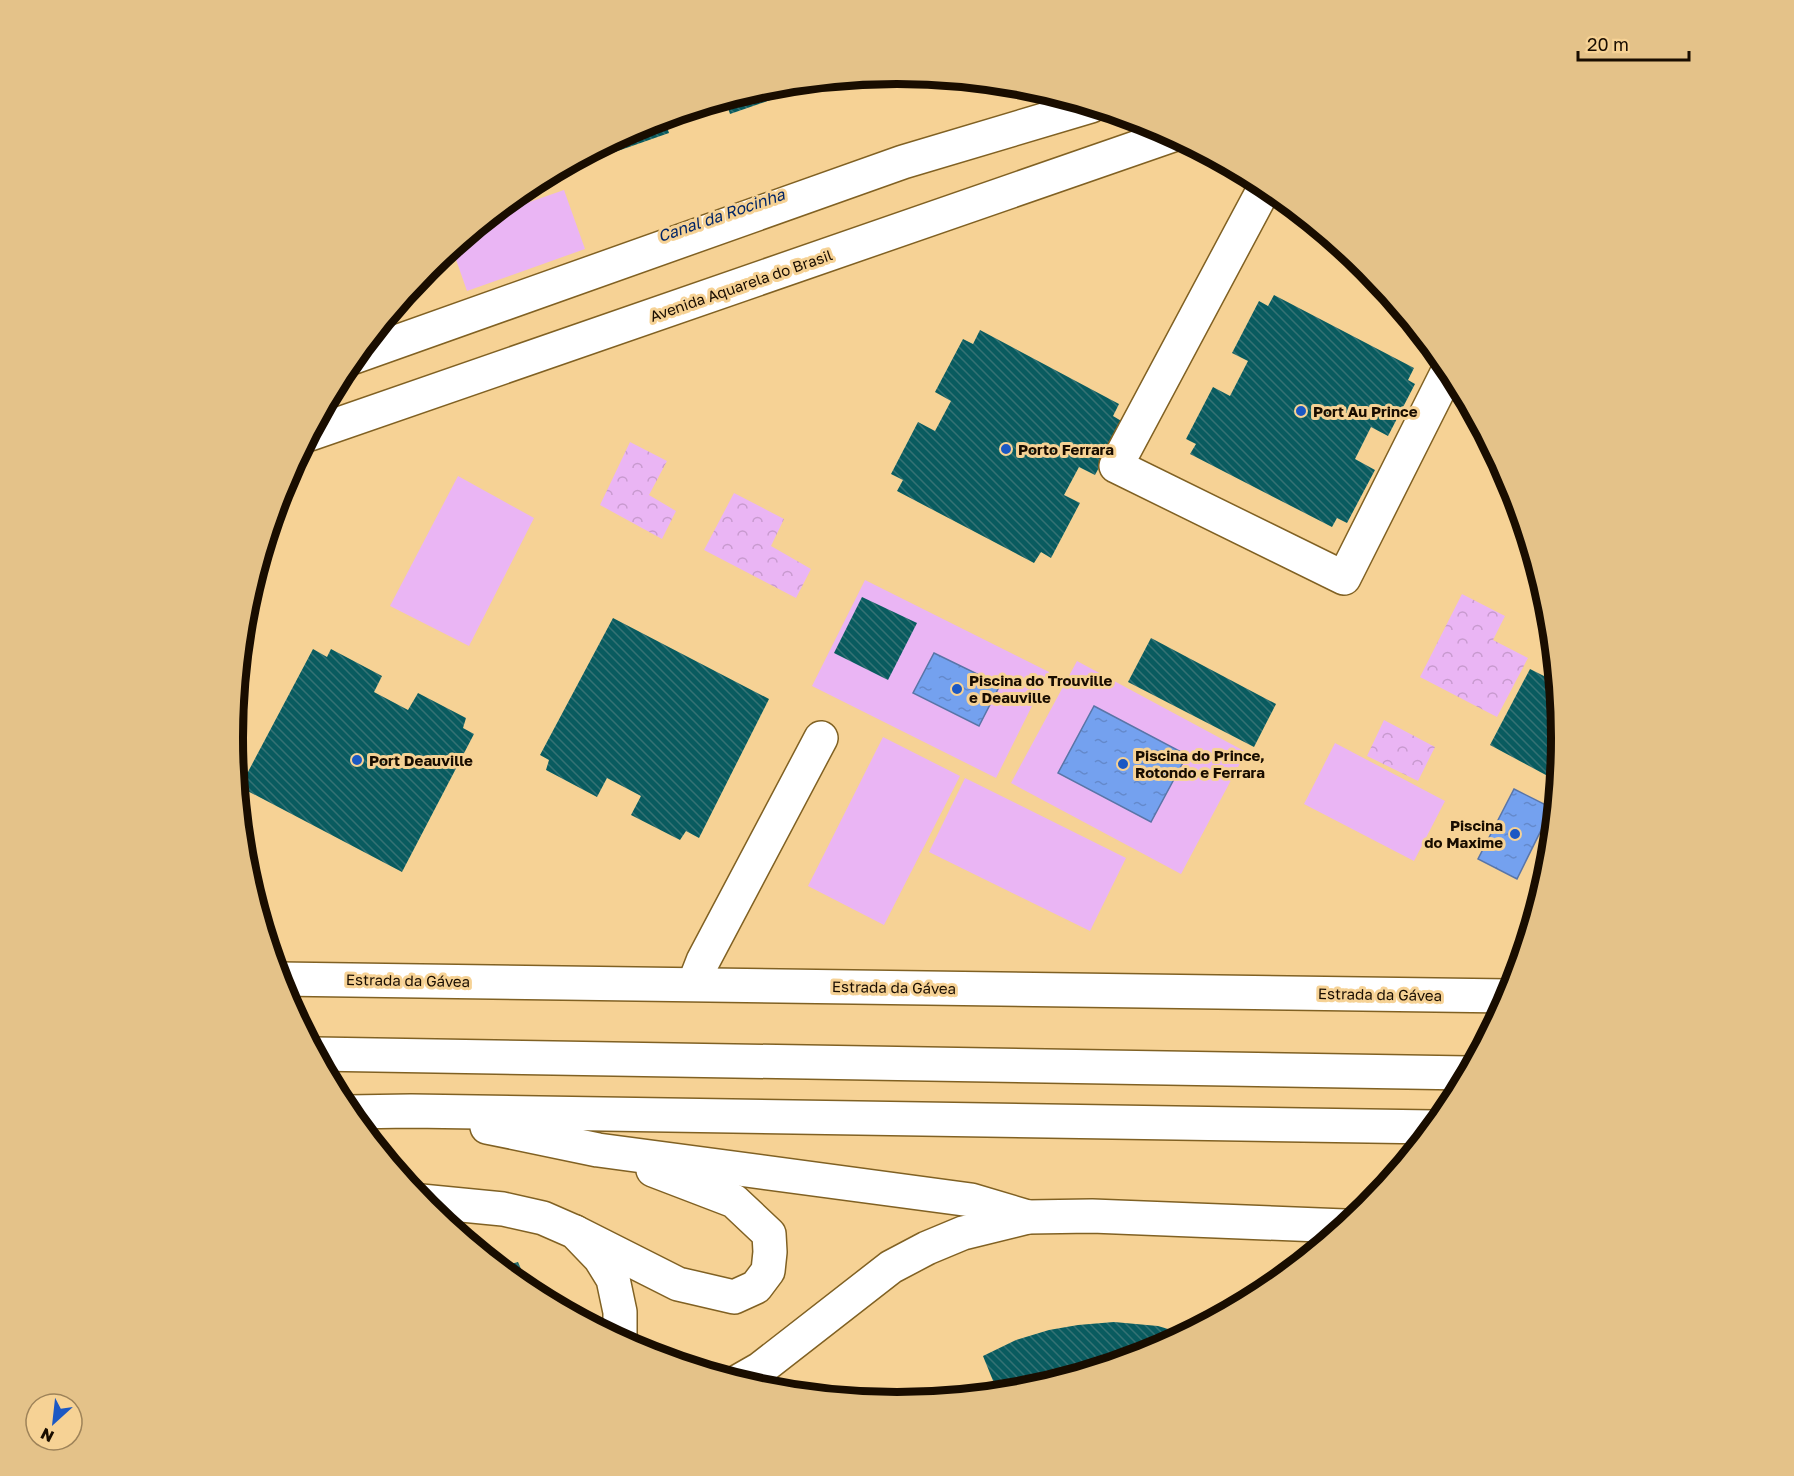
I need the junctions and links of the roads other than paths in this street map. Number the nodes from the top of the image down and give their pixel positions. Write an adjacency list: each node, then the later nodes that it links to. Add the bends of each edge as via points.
1 (1078, 110): 4 (main road, via 903,162)
2 (1160, 140): 6 (main road, Avenida Aquarela do Brasil)
3 (1261, 195): 5 (main road, via 1116,466 1344,578)
4 (370, 351)
5 (1444, 379)
6 (320, 430)
7 (820, 738): 9 (main road)
8 (290, 979): 9 (main road, Estrada da Gávea)
9 (694, 984): 10 (main road, Estrada da Gávea)
10 (1498, 996)
11 (325, 1054): 12 (main road)
12 (1458, 1073)
13 (411, 1111): 14 (main road); 15 (main road); 16 (main road)
14 (361, 1112)
15 (1423, 1126)
16 (598, 1150): 18 (main road, via 971,1200); 20 (main road, via 734,1201 769,1234 768,1271 756,1287 734,1297 678,1284)
17 (438, 1203): 20 (main road, via 503,1209 543,1218)
18 (1028, 1217): 19 (main road); 22 (main road, via 963,1233 891,1267)
19 (1333, 1226)
20 (576, 1232): 21 (main road, via 613,1279)
21 (620, 1330)
22 (750, 1375)

